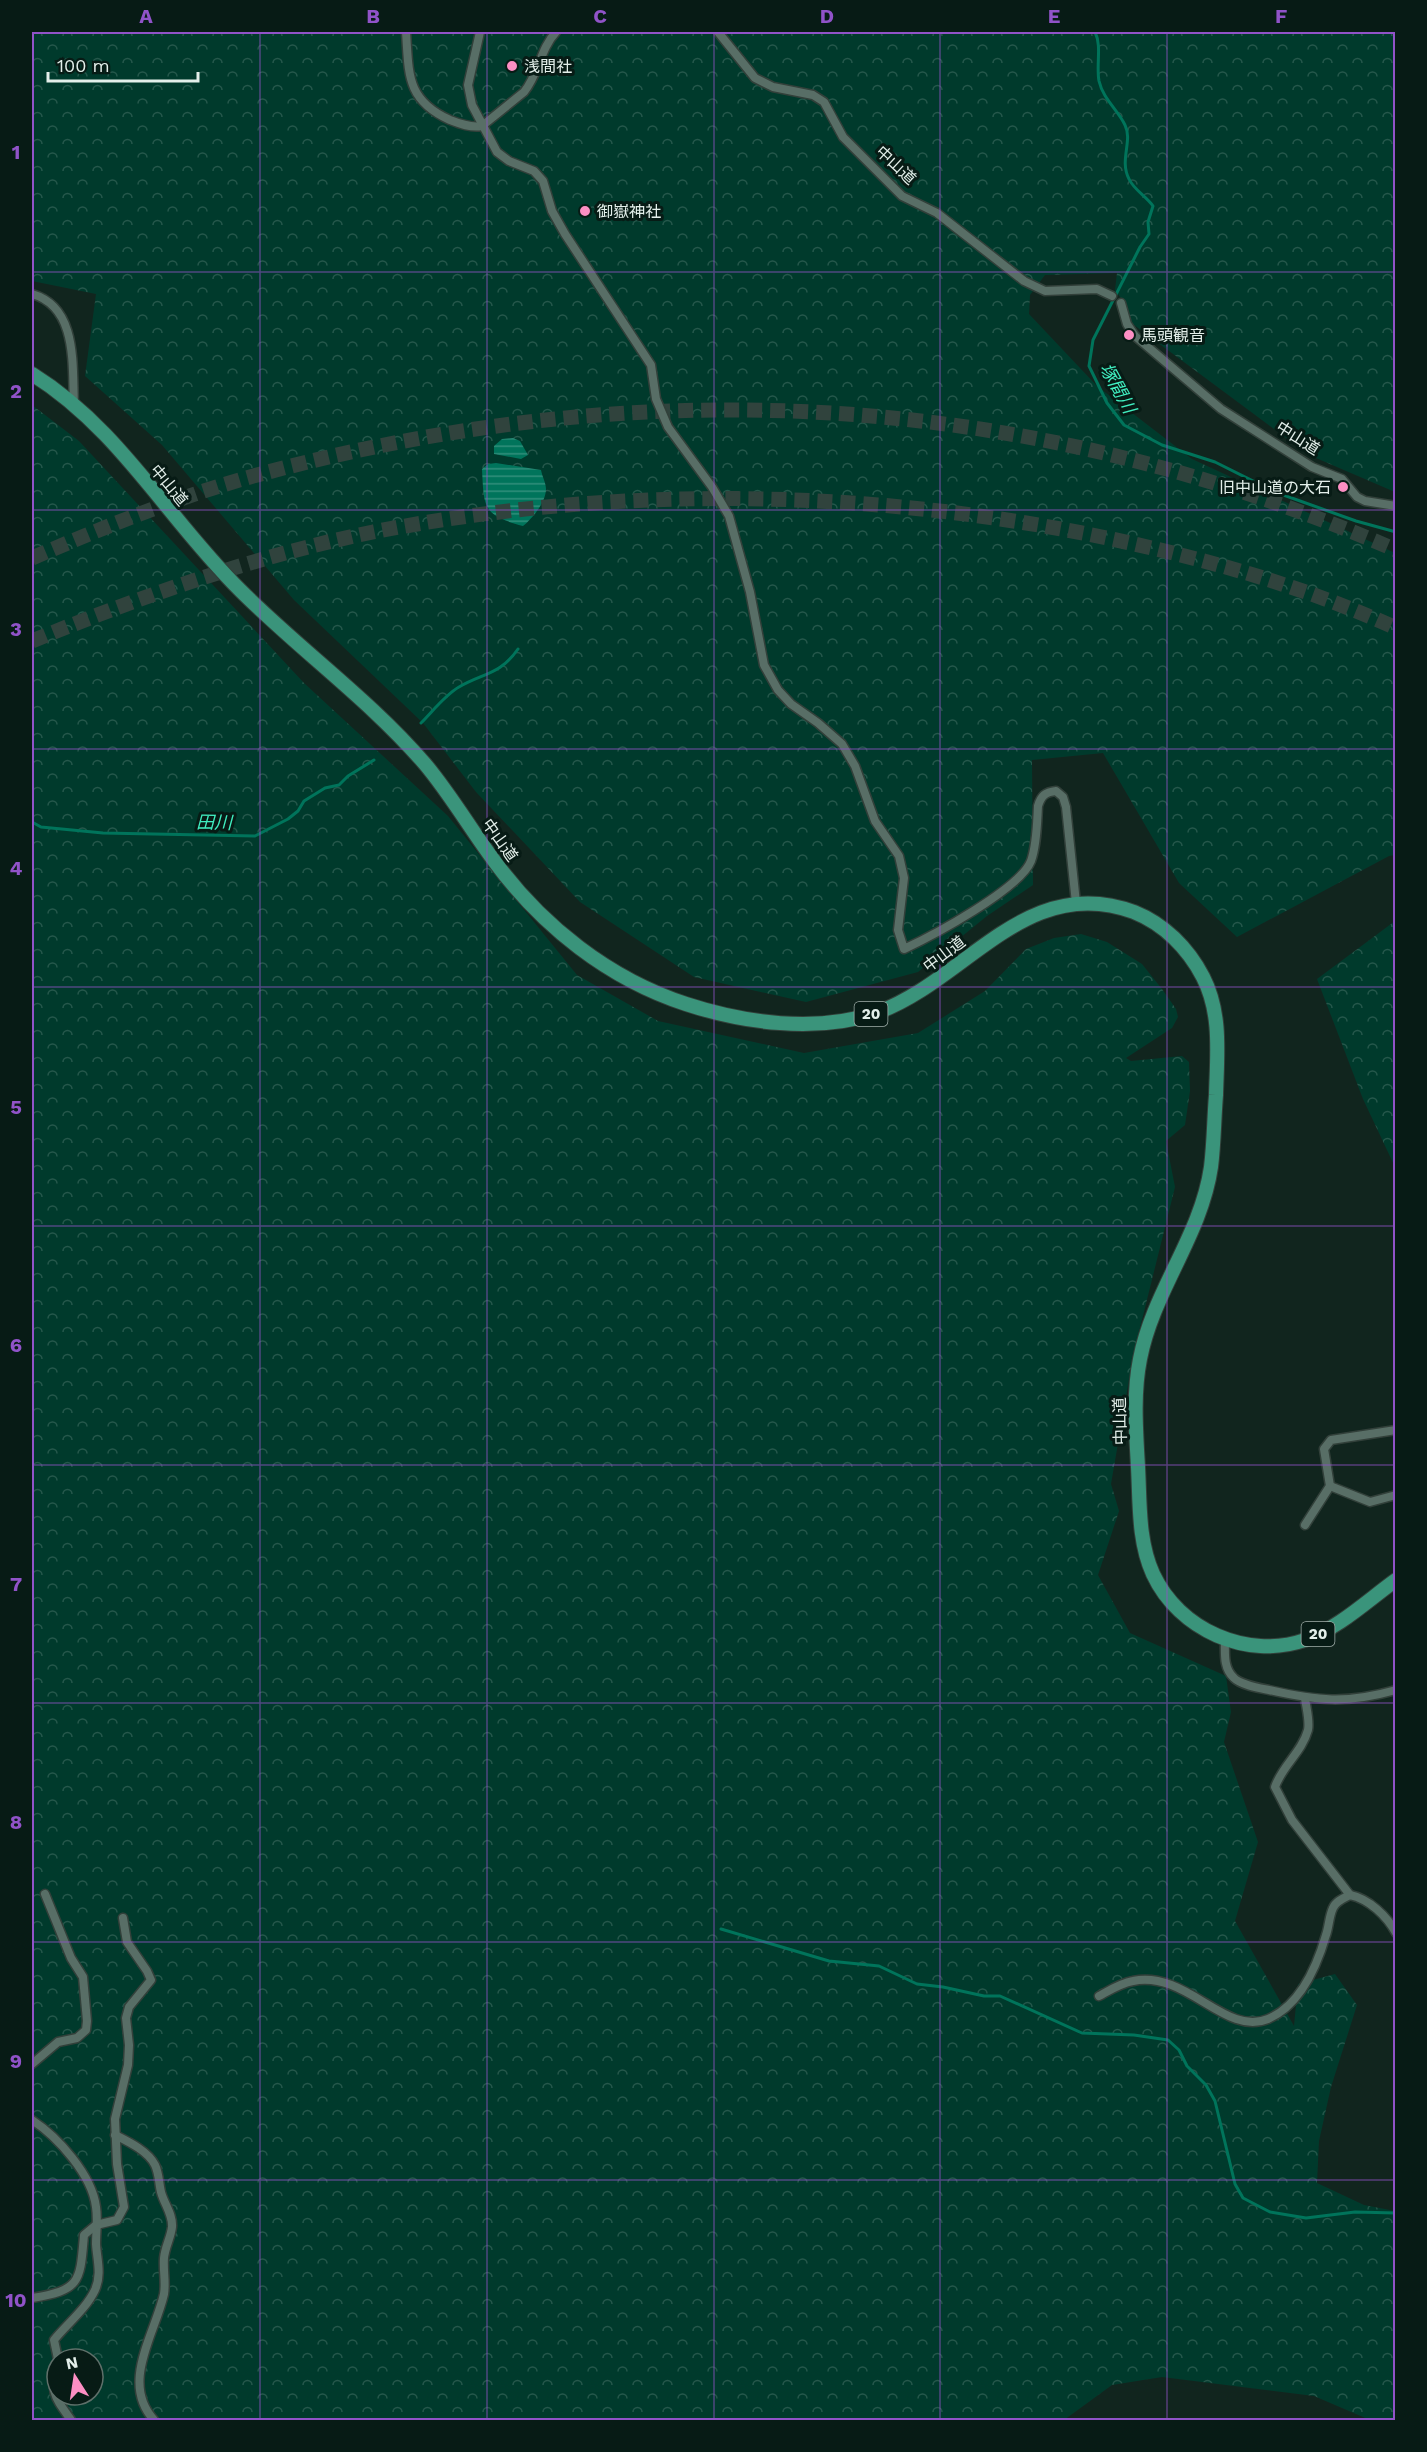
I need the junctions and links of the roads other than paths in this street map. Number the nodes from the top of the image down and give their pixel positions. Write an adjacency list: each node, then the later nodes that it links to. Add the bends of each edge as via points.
1 (406, 32): 5 (street, via 409,71 418,97 447,118)
2 (480, 32): 5 (street, via 468,94)
3 (556, 32): 5 (street, via 544,48 530,85)
4 (718, 32): 7 (street, 中山道, via 755,78 824,102 843,136 902,196 937,213 1024,281 1045,291 1097,288)
5 (482, 126): 12 (street, via 497,152 534,171 543,181 552,211 565,234 651,365 656,399 668,427 729,516 750,592 764,665 791,704 842,744 855,766 875,821 899,856 904,878 898,930 904,949 947,927 1020,876 1031,862 1038,806 1048,792 1056,791 1066,807)
6 (32, 294): 10 (street, via 62,315 70,347)
7 (1112, 296)
8 (1120, 303): 11 (street, 中山道, via 1135,336 1221,410 1312,467 1342,479 1357,497)
9 (32, 374): 10 (highway, 中山道 / 20)
10 (74, 404): 12 (highway, 中山道 / 20, via 103,431 238,589 383,720 417,756 497,865 540,914 586,953 637,984 686,1004 753,1020 814,1024 852,1019 915,994 1020,921)
11 (1395, 506)
12 (1076, 903): 18 (highway, 中山道 / 20, via 1115,906 1142,915 1175,937 1203,976 1214,1008 1218,1045 1208,1185 1197,1220 1145,1338 1138,1365 1136,1421 1142,1531 1153,1573 1179,1610)
13 (1395, 1430): 14 (street, via 1331,1440 1324,1449)
14 (1330, 1486): 15 (street, via 1370,1503); 16 (street)
15 (1395, 1495)
16 (1305, 1525)
17 (1395, 1580): 18 (highway, 中山道 / 20, via 1337,1623 1307,1639 1273,1646)
18 (1225, 1639): 20 (street, via 1225,1665 1235,1679)
19 (1395, 1690): 20 (street, via 1360,1699)
20 (1305, 1698): 22 (street, via 1308,1728 1275,1787 1293,1820)
21 (45, 1894): 26 (street, via 83,1977 87,2021 86,2030 77,2038 58,2042)
22 (1350, 1895): 24 (street, via 1361,1897 1385,1917); 25 (street, via 1332,1908 1312,1975 1290,2003 1265,2020 1233,2020 1188,1991 1156,1980 1133,1981)
23 (123, 1918): 28 (street, via 127,1942 151,1980 129,2007 126,2019 128,2065 117,2104)
24 (1395, 1933)
25 (1099, 1996)
26 (32, 2064)
27 (32, 2120): 29 (street, via 63,2148 93,2190)
28 (115, 2135): 29 (street, via 124,2207 117,2220); 34 (street, via 149,2156 156,2166 172,2225 164,2255 163,2296 140,2375 142,2401)
29 (96, 2225): 30 (street, via 84,2235 77,2280 53,2295); 31 (street, via 96,2288 54,2340)
30 (32, 2298)
31 (55, 2347)
32 (62, 2407): 33 (street)
33 (71, 2421)
34 (154, 2421)

